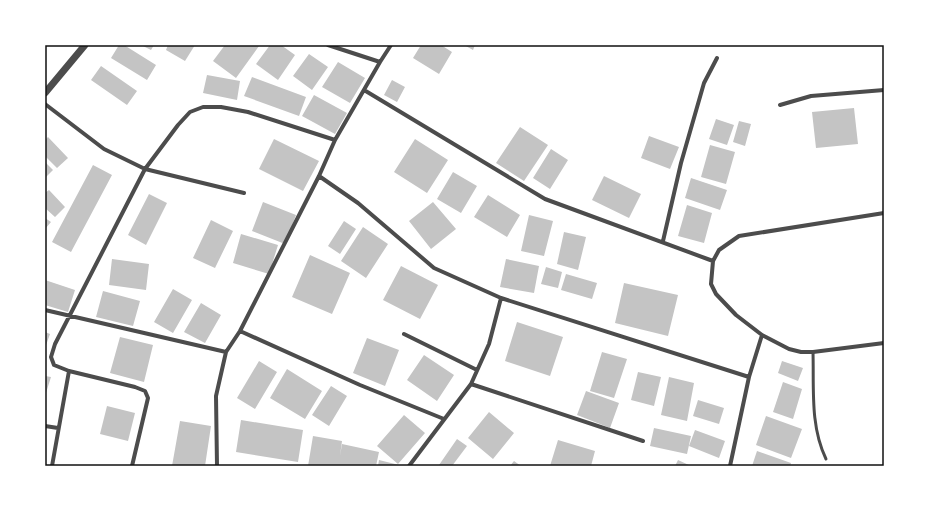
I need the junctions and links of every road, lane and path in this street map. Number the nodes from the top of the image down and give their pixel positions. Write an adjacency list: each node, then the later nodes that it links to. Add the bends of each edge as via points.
1 (85, 45): 8 (street)
2 (328, 45): 5 (street)
3 (391, 45): 5 (street)
4 (717, 58): 16 (street, via 704,83 681,163)
5 (380, 62): 6 (street)
6 (364, 90): 11 (street); 16 (street, via 545,199)
7 (884, 90): 10 (street, via 811,96)
8 (45, 93)
9 (45, 104): 12 (street, via 104,149)
10 (780, 105)
11 (335, 140): 12 (street, via 248,112 203,107 190,112 178,125); 13 (street)
12 (145, 170): 14 (street); 20 (street)
13 (319, 176): 18 (street, via 358,203 434,268); 21 (street)
14 (244, 193)
15 (884, 213): 17 (street, via 739,236 719,250)
16 (663, 241): 17 (street)
17 (713, 261): 23 (street, via 711,284 716,294 736,315)
18 (501, 298): 27 (street, via 489,344); 29 (street)
19 (45, 310): 20 (street)
20 (71, 316): 25 (street); 28 (street, via 55,344 51,357 54,364)
21 (240, 331): 25 (street); 31 (street, via 360,386)
22 (404, 334): 27 (street)
23 (762, 336): 26 (street, via 789,349); 29 (street)
24 (884, 343): 26 (street)
25 (226, 352): 38 (street, via 216,396)
26 (814, 352): 35 (lane, via 814,418 819,446)
27 (477, 370): 30 (street)
28 (69, 371): 33 (street); 37 (street, via 135,386 145,391 148,398)
29 (749, 377): 40 (street)
30 (471, 384): 31 (street); 34 (street)
31 (444, 419): 39 (street)
32 (45, 426): 33 (street)
33 (58, 428): 36 (street)
34 (643, 441)
35 (826, 459)
36 (52, 466)
37 (132, 466)
38 (217, 466)
39 (409, 466)
40 (730, 466)

